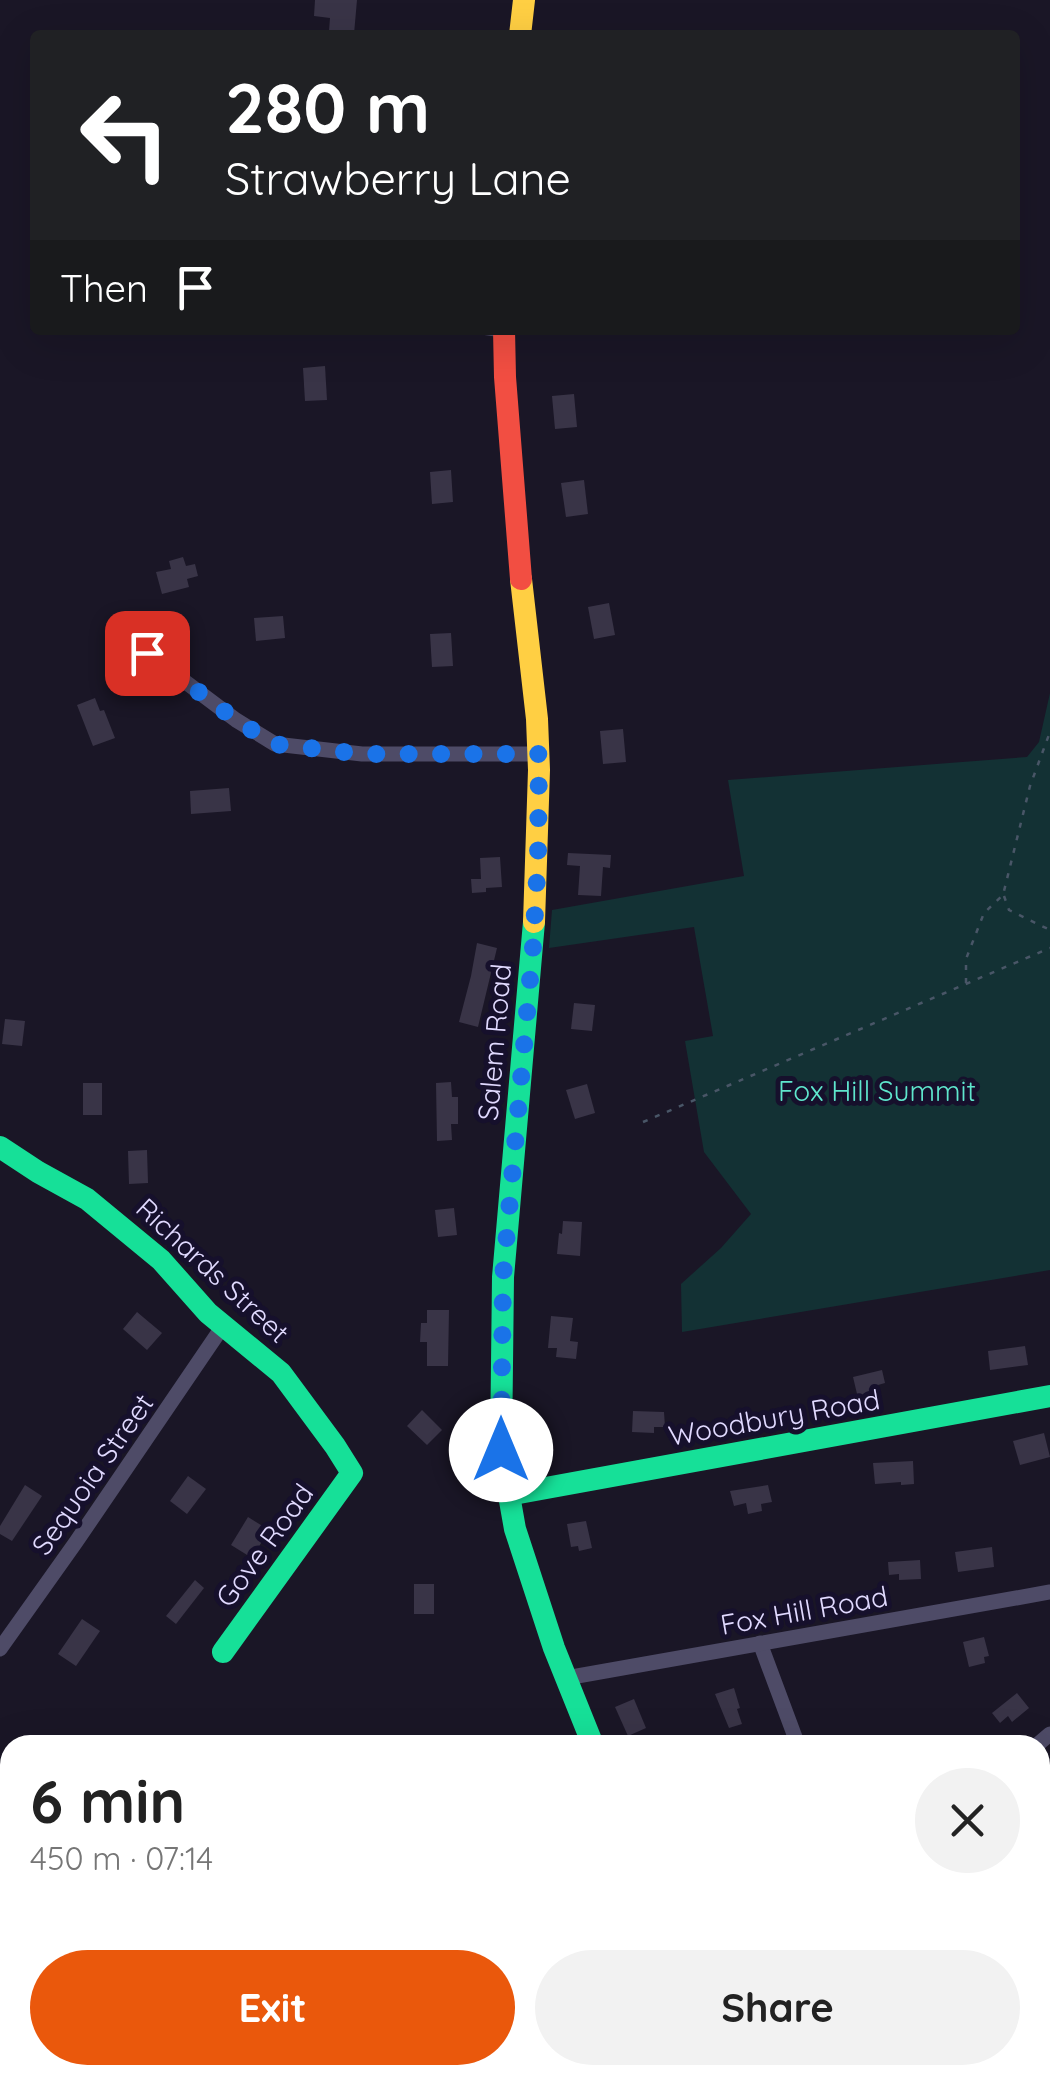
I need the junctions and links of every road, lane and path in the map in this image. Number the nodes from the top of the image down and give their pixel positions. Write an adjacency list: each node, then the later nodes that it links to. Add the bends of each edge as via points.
1 (524, 0): 2 (main road)
2 (521, 30)
3 (504, 335): 6 (main road, Salem Road)
4 (147, 653): 6 (street, via 274,744 362,754)
5 (1050, 732): 7 (path)
6 (539, 754): 16 (main road, Salem Road, via 529,999 503,1277 501,1450)
7 (1003, 895): 8 (path, via 1009,910); 10 (path, via 984,913 966,959)
8 (1050, 930)
9 (1050, 948): 10 (path)
10 (966, 985): 11 (path)
11 (643, 1122)
12 (0, 1147): 13 (main road, Richards Street, via 121,1225)
13 (224, 1326): 15 (main road, Richards Street, via 281,1373); 19 (street, Sequoia Street)
14 (1050, 1396): 16 (main road, Woodbury Road)
15 (352, 1473): 20 (main road, Gove Road)
16 (508, 1495): 21 (main road, Salem Road)
17 (1050, 1592): 18 (street, Fox Hill Road)
18 (760, 1643): 21 (street, Fox Hill Road); 23 (street)
19 (0, 1649)
20 (224, 1652)
21 (566, 1678): 22 (main road, Salem Road)
22 (589, 1735)
23 (794, 1735)

